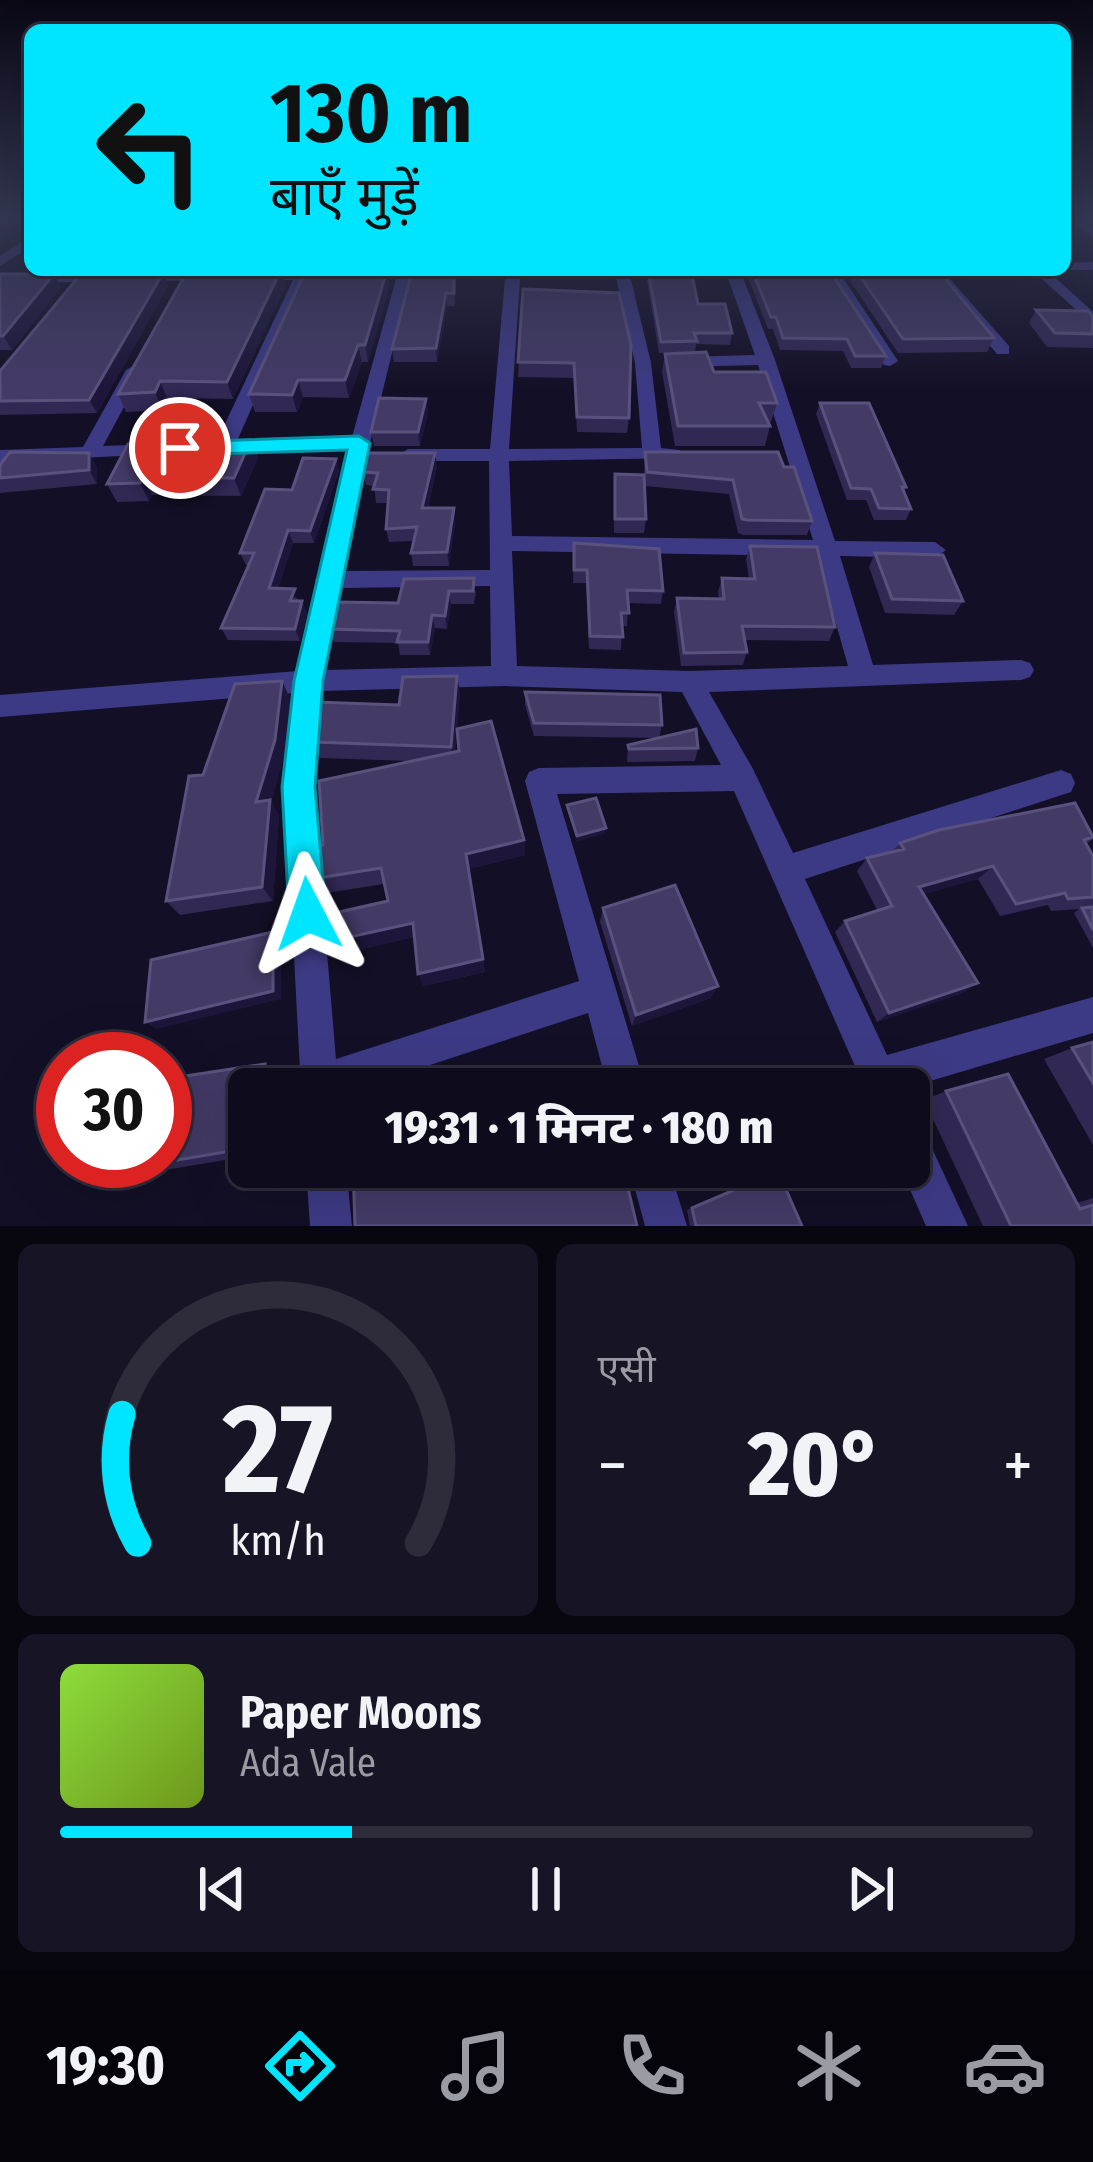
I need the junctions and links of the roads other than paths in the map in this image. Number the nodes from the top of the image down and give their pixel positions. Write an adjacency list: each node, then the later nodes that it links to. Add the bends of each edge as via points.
1 (216, 276): 11 (street)
2 (303, 276): 21 (street)
3 (404, 276): 22 (street)
4 (513, 276): 26 (street)
5 (623, 276): 20 (street)
6 (735, 276): 18 (street)
7 (834, 276): 19 (street)
8 (939, 276): 16 (street)
9 (1045, 276): 15 (street)
10 (82, 277): 11 (street); 12 (street); 13 (street)
11 (186, 277): 14 (street)
12 (0, 279)
13 (68, 295)
14 (175, 296)
15 (1093, 320)
16 (1003, 350)
17 (143, 355): 23 (street)
18 (766, 360): 20 (street); 30 (street, via 788,456)
19 (890, 361)
20 (643, 363): 24 (street)
21 (203, 448): 22 (street); 23 (street)
22 (358, 449): 26 (street); 32 (street)
23 (90, 452): 27 (street)
24 (652, 454): 25 (street); 26 (street)
25 (694, 454)
26 (499, 455): 28 (street)
27 (0, 456)
28 (501, 543): 30 (street); 31 (street)
29 (935, 550): 30 (street)
30 (824, 552): 35 (street)
31 (501, 578): 32 (street); 34 (street)
32 (327, 580): 36 (street)
33 (1022, 670): 35 (street)
34 (504, 676): 36 (street); 37 (street)
35 (864, 676): 37 (street)
36 (309, 681): 38 (street); 44 (street, via 299,787)
37 (689, 682): 39 (street)
38 (0, 706)
39 (743, 778): 41 (street); 42 (street, via 539,782)
40 (1061, 783): 41 (street)
41 (787, 870): 47 (street)
42 (599, 992): 45 (street); 46 (street)
43 (1093, 1015): 48 (street)
44 (318, 1068)
45 (373, 1068)
46 (621, 1068)
47 (875, 1068)
48 (925, 1068)
49 (328, 1188): 52 (street)
50 (655, 1188): 53 (street)
51 (930, 1188): 54 (street)
52 (331, 1226)
53 (666, 1226)
54 (947, 1226)

